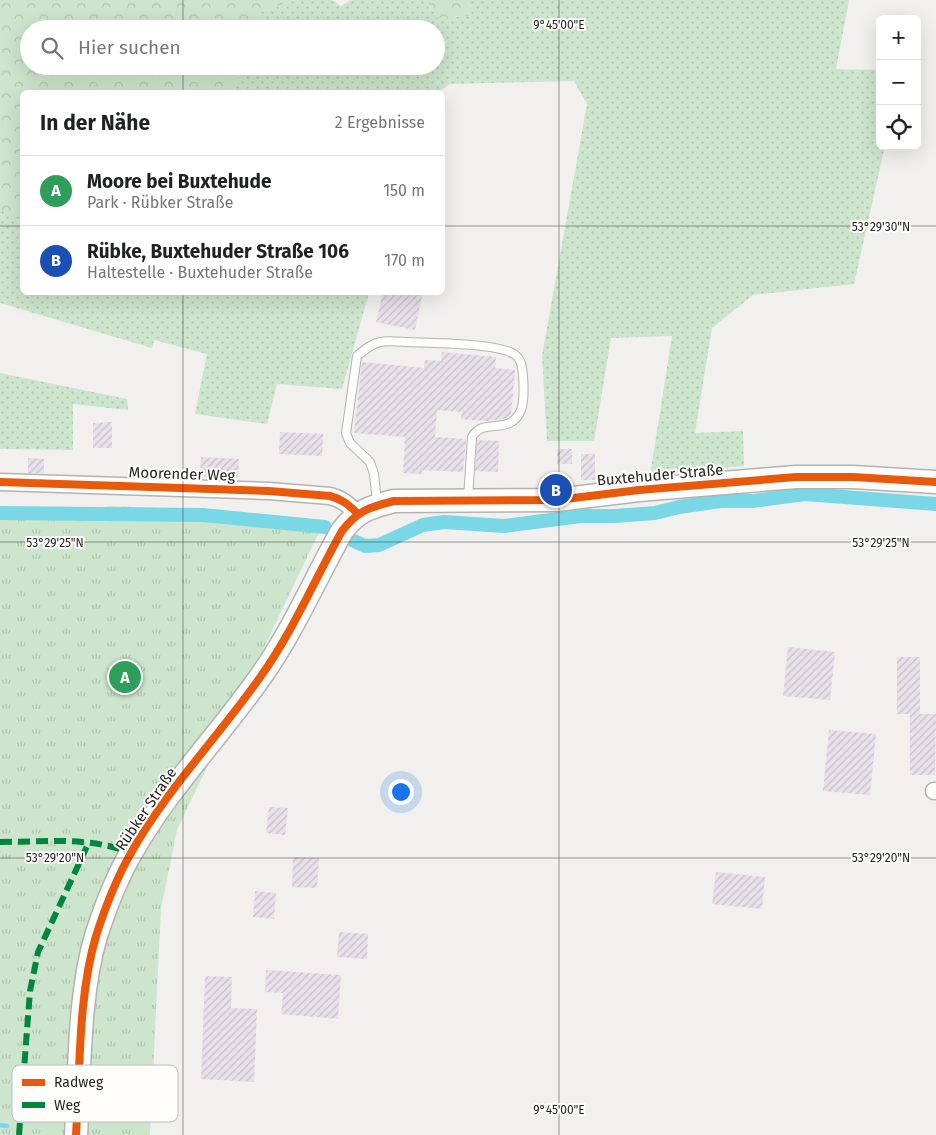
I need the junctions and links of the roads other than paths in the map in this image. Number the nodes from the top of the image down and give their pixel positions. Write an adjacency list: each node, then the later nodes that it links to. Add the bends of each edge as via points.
1 (0, 482): 4 (street, Moorender Weg, via 268,491 330,496)
2 (936, 482): 3 (street, Buxtehuder Straße, via 796,477 557,500)
3 (467, 501): 4 (street, Buxtehuder Straße, via 394,501); 4 (lane, via 472,437 476,430 503,426 515,419 522,409 520,360 498,348 380,341 357,356 346,433 350,443 370,462 374,474)
4 (368, 509): 5 (street, Rübker Straße, via 349,521 342,531 263,674 158,811 130,853 96,938 82,1021)
5 (80, 1065)
6 (77, 1122): 7 (street, Rübker Straße)
7 (76, 1135)

